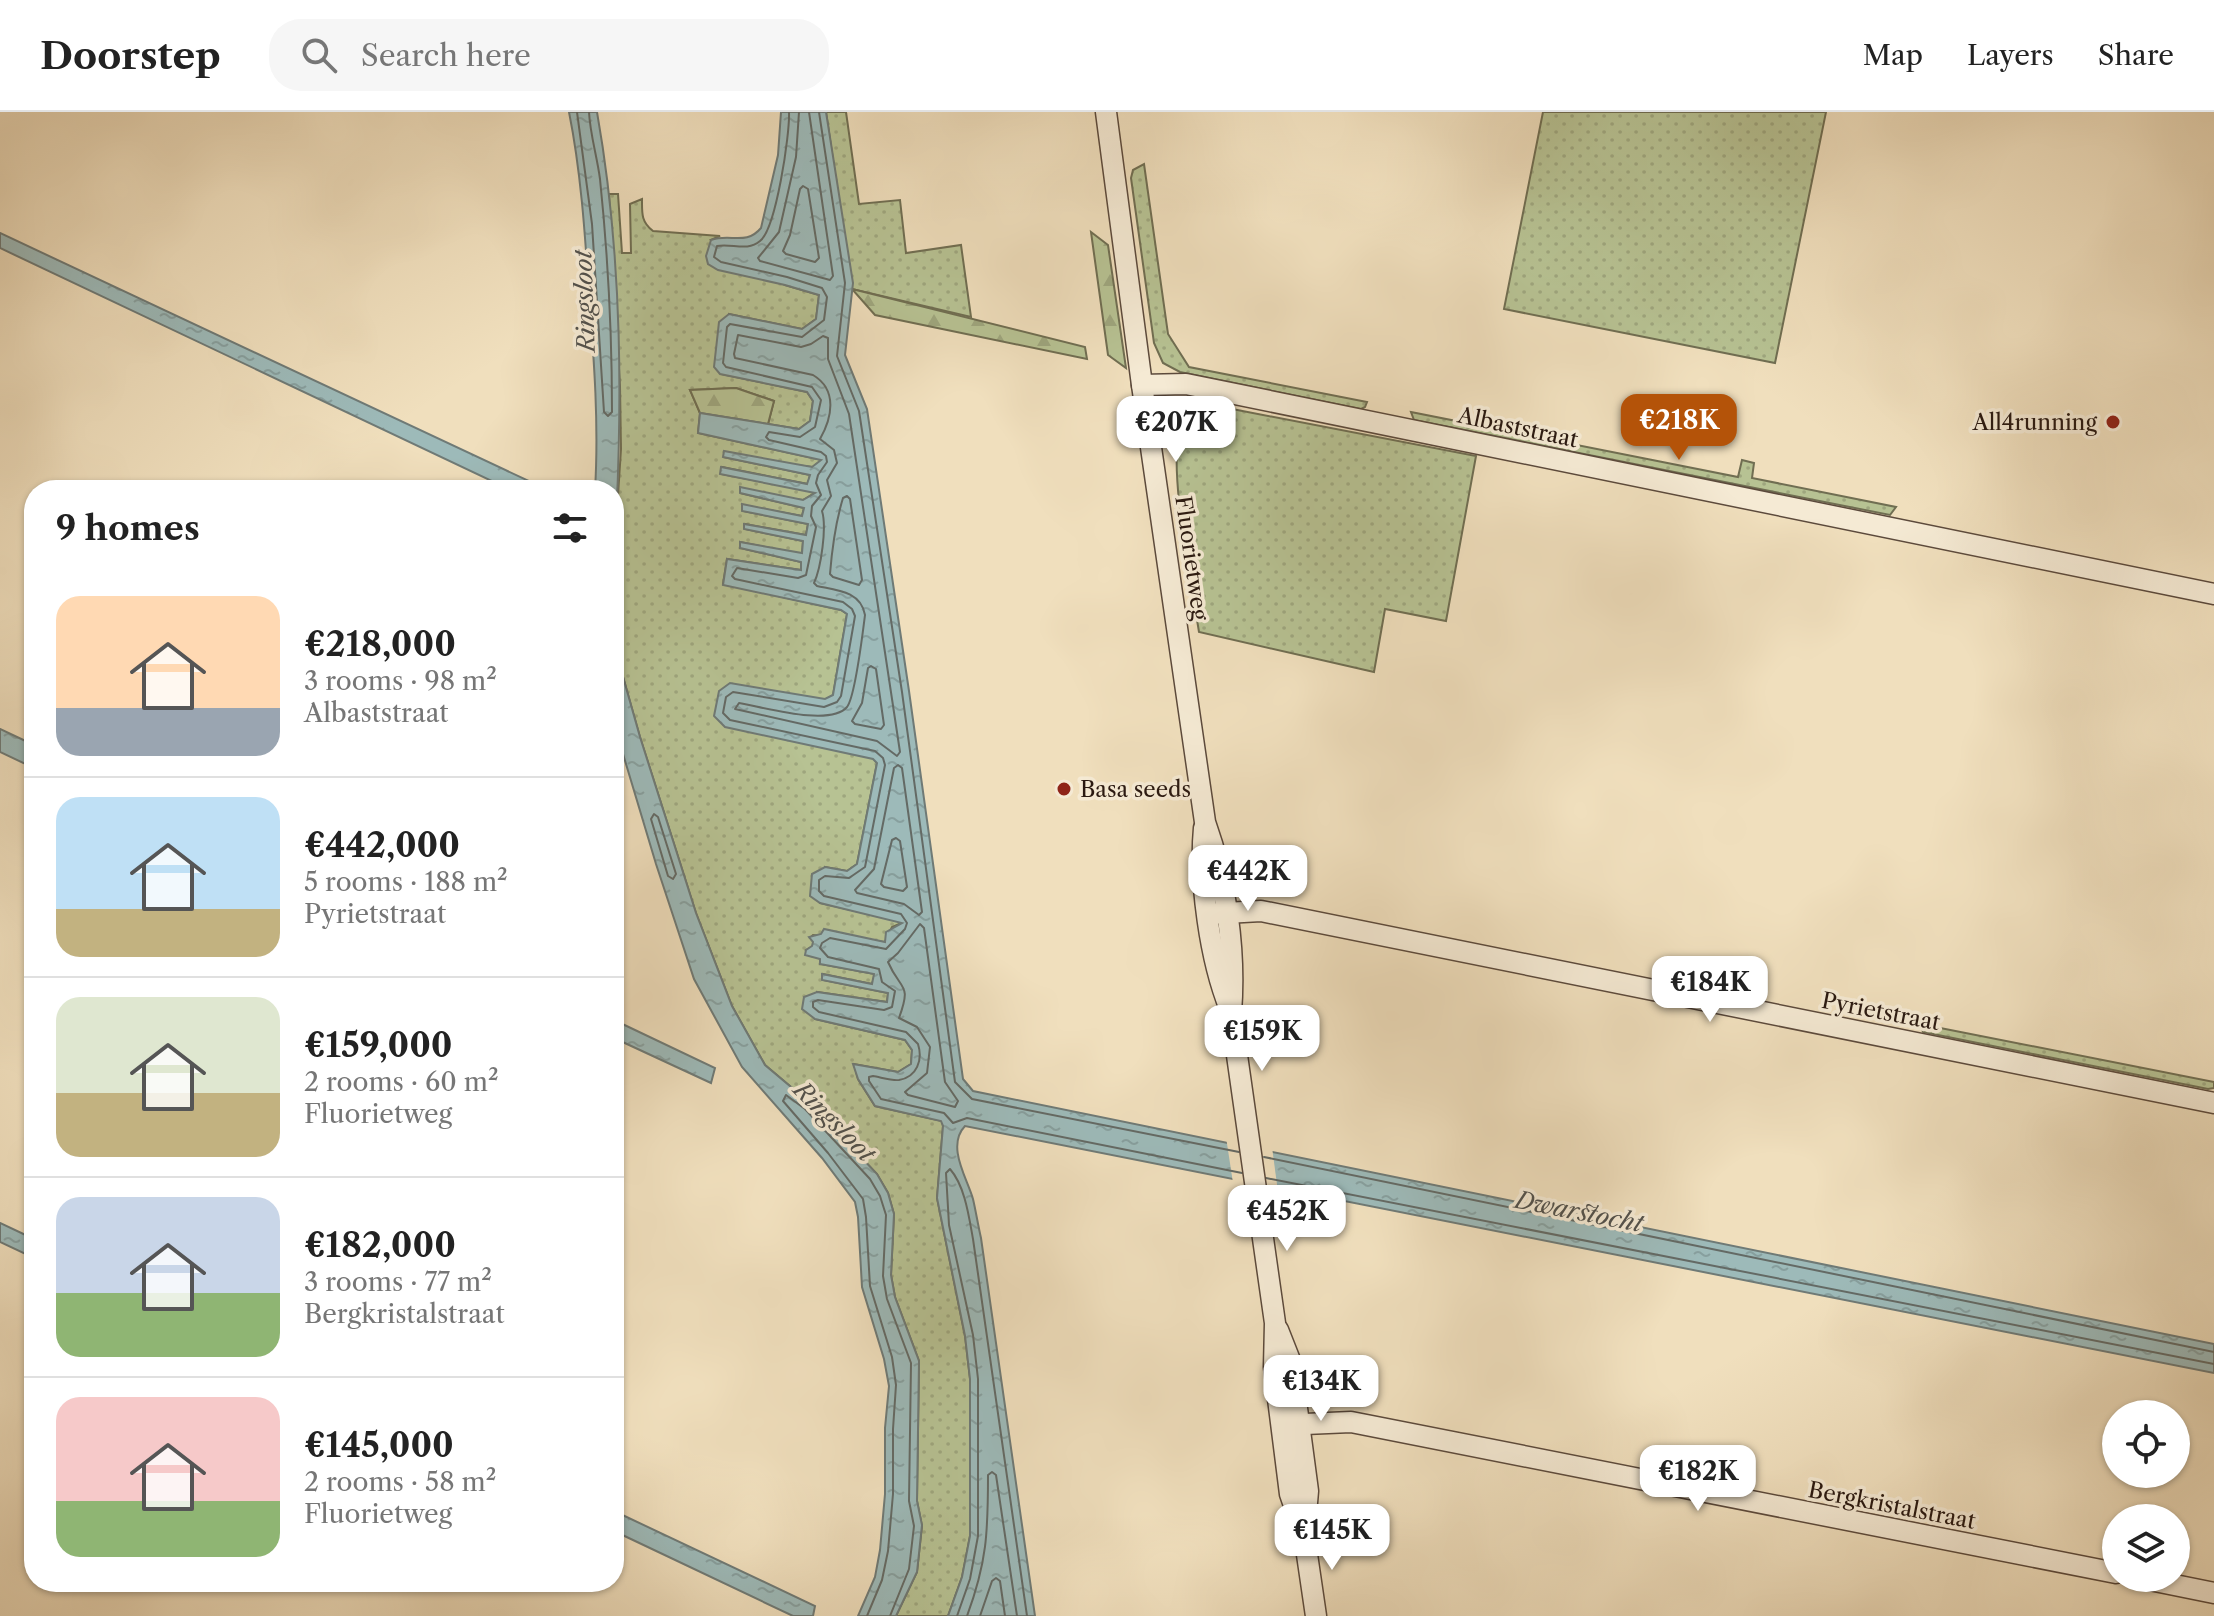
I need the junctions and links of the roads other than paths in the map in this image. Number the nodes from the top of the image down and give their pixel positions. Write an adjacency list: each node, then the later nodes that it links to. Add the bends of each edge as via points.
1 (1106, 112): 2 (street, Fluorietweg)
2 (1142, 385): 3 (street, Albaststraat, via 1186,384); 4 (street, Fluorietweg, via 1205,822 1202,855)
3 (2214, 594)
4 (1217, 913): 5 (street, Pyrietstraat, via 1261,911); 6 (street, Fluorietweg, via 1219,983 1231,1013 1275,1323 1274,1367)
5 (2214, 1103)
6 (1290, 1425): 7 (street, Bergkristalstraat, via 1351,1422); 10 (street, Fluorietweg, via 1290,1494 1304,1534)
7 (2102, 1570)
8 (2190, 1588): 9 (street)
9 (2214, 1593)
10 (1316, 1616)

